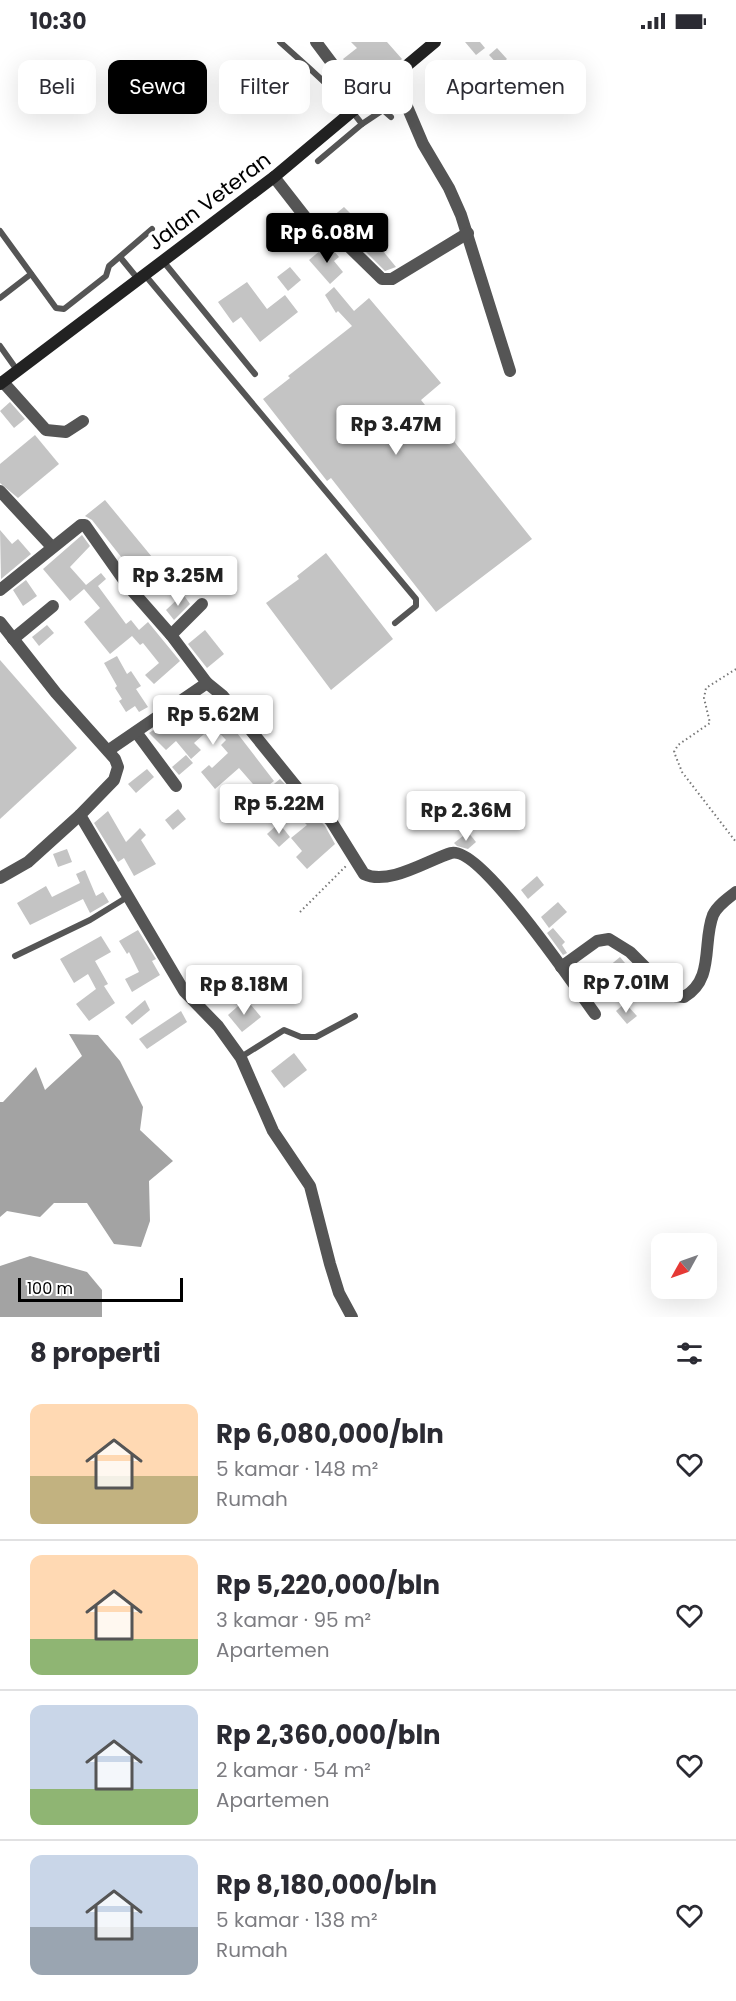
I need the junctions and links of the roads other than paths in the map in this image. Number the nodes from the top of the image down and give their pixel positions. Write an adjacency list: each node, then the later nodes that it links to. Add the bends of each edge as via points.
1 (280, 42): 6 (lane)
2 (316, 42): 4 (street)
3 (435, 42): 5 (main road, Jalan Veteran)
4 (327, 60)
5 (413, 60)
6 (322, 76)
7 (347, 114): 13 (main road, Jalan Veteran)
8 (359, 114): 11 (lane)
9 (410, 114): 16 (street)
10 (391, 117): 11 (lane, via 382,110)
11 (362, 124): 12 (lane)
12 (318, 161)
13 (274, 177): 16 (street, via 313,227 337,235 382,279 392,279); 18 (main road, Jalan Veteran)
14 (152, 229): 17 (lane)
15 (0, 231): 19 (lane)
16 (468, 233): 24 (street)
17 (120, 257): 19 (lane, via 108,266 106,276 64,309 56,308); 20 (lane)
18 (163, 261): 20 (main road, Jalan Veteran); 25 (lane)
19 (32, 274): 21 (lane)
20 (142, 277): 23 (main road, Jalan Veteran); 34 (lane, via 416,599 416,606)
21 (0, 298)
22 (0, 346): 23 (lane)
23 (17, 370): 26 (main road, Jalan Veteran)
24 (510, 371)
25 (255, 374)
26 (2, 383): 27 (street, via 46,430 66,432)
27 (83, 421)
28 (0, 491): 29 (street)
29 (52, 547): 30 (street); 35 (street, via 85,525 128,586)
30 (0, 590)
31 (202, 604): 35 (street)
32 (53, 606): 36 (street)
33 (0, 622): 36 (street)
34 (395, 623)
35 (171, 635): 37 (street)
36 (13, 639): 39 (street)
37 (207, 683): 38 (street); 46 (street, via 223,696 299,790 331,820 364,874 380,878 450,854 467,856 512,900)
38 (136, 732): 39 (street); 40 (street)
39 (109, 750): 41 (street, via 118,767 114,780)
40 (176, 786)
41 (81, 814): 42 (street, via 28,862); 44 (street)
42 (0, 878)
43 (736, 892): 46 (street, via 713,915 703,976 684,997 674,996 630,952 609,939 597,941)
44 (129, 895): 45 (lane, via 90,920); 49 (street, via 184,991 218,1026)
45 (15, 956)
46 (561, 967): 47 (street)
47 (595, 1014)
48 (355, 1016): 49 (lane, via 316,1037 301,1037 284,1030)
49 (240, 1058): 50 (street, via 273,1131 310,1185 339,1293)
50 (352, 1317)

